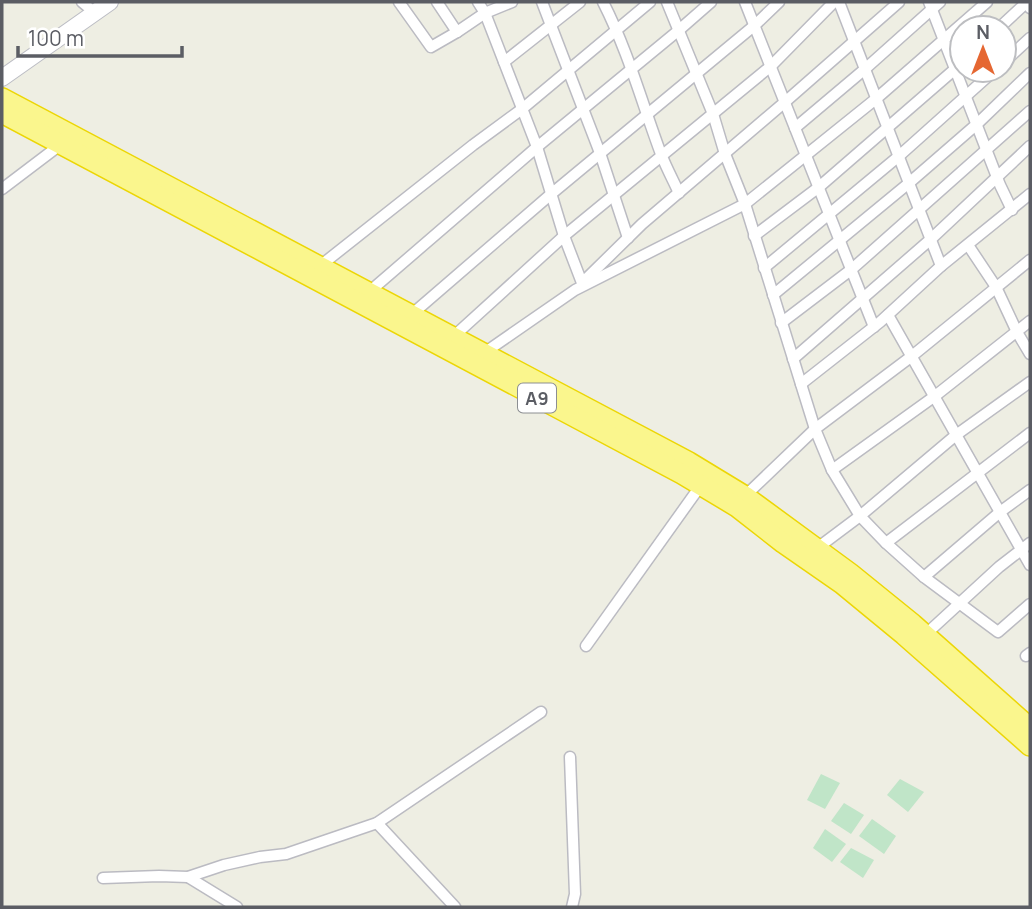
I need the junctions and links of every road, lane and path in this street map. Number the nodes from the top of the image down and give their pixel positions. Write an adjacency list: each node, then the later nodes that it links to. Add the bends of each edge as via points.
1 (110, 2): 18 (street)
2 (399, 2): 26 (street, via 431,47)
3 (437, 2): 26 (street)
4 (478, 2): 20 (street)
5 (512, 2): 20 (street)
6 (542, 2): 22 (street)
7 (580, 2): 22 (street)
8 (603, 2): 24 (street)
9 (650, 2): 24 (street)
10 (667, 2): 25 (street)
11 (711, 2): 25 (street)
12 (746, 2): 23 (street)
13 (779, 2): 23 (street)
14 (837, 2): 28 (street); 31 (street)
15 (899, 2): 28 (street)
16 (987, 2): 27 (street)
17 (934, 4): 27 (street); 34 (street)
18 (88, 7): 37 (street)
19 (1030, 8): 21 (street, via 1027,2)
20 (485, 13): 26 (street); 30 (street)
21 (1014, 14)
22 (551, 24): 30 (street); 32 (street)
23 (755, 25): 31 (street); 35 (street)
24 (617, 29): 32 (street); 33 (street)
25 (679, 30): 33 (street); 35 (street)
26 (457, 32)
27 (944, 38): 29 (street); 43 (street)
28 (854, 41): 34 (street); 44 (street)
29 (948, 45)
30 (504, 62): 45 (street)
31 (771, 66): 44 (street); 50 (street)
32 (569, 69): 45 (street); 46 (street)
33 (632, 69): 46 (street); 49 (street)
34 (865, 69): 43 (street); 53 (street)
35 (696, 74): 49 (street); 50 (street)
36 (948, 75): 52 (street)
37 (2, 78)
38 (1028, 79): 51 (street)
39 (963, 84): 41 (street)
40 (980, 84): 41 (street)
41 (966, 97): 51 (street); 62 (street)
42 (2, 98): 82 (highway, A9)
43 (877, 98): 52 (street); 61 (street)
44 (785, 102): 53 (street); 59 (street)
45 (522, 109): 56 (street); 82 (street)
46 (583, 109): 56 (street); 58 (street)
47 (1030, 111): 57 (street)
48 (2, 113): 54 (highway, A9)
49 (648, 114): 58 (street); 60 (street)
50 (713, 114): 59 (street); 60 (street)
51 (977, 124): 57 (street); 64 (street)
52 (888, 127): 62 (street); 65 (street)
53 (795, 128): 61 (street)
54 (61, 145): 66 (street); 110 (highway, A9)
55 (1030, 146): 63 (street)
56 (537, 147): 69 (street); 88 (street)
57 (987, 151): 63 (street); 72 (street)
58 (600, 153): 69 (street); 70 (street)
59 (725, 153): 67 (street); 71 (street)
60 (662, 156): 67 (street); 70 (street)
61 (807, 156): 65 (street); 71 (street)
62 (899, 156): 64 (street); 74 (street)
63 (997, 176): 73 (street); 78 (street)
64 (909, 183): 72 (street); 79 (street)
65 (819, 187): 74 (street); 76 (street)
66 (2, 189)
67 (679, 193): 77 (street)
68 (1030, 194): 73 (street)
69 (550, 195): 75 (street); 91 (street)
70 (614, 195): 75 (street); 77 (street)
71 (745, 204): 76 (street); 86 (street)
72 (919, 210): 78 (street); 85 (street)
73 (1012, 210): 80 (street)
74 (830, 214): 79 (street); 84 (street)
75 (564, 236): 86 (street); 97 (street)
76 (754, 236): 84 (street)
77 (628, 238): 86 (street)
78 (931, 239): 83 (street); 90 (street)
79 (840, 240): 85 (street); 89 (street)
80 (968, 245): 83 (street); 87 (street)
81 (1030, 260): 87 (street)
82 (320, 266): 88 (highway, A9)
83 (941, 266): 92 (street)
84 (764, 268): 89 (street)
85 (852, 269): 90 (street); 94 (street)
86 (578, 286): 98 (street)
87 (996, 287): 96 (street); 100 (street)
88 (369, 292): 91 (highway, A9)
89 (773, 295): 94 (street)
90 (863, 297): 95 (street); 101 (street)
91 (411, 315): 97 (highway, A9)
92 (888, 315): 95 (street); 100 (street)
93 (1030, 321): 96 (street)
94 (781, 323): 101 (street)
95 (874, 327): 103 (street)
96 (1017, 332): 99 (street); 104 (street)
97 (453, 337): 98 (highway, A9)
98 (484, 354): 112 (highway, A9)
99 (1030, 354)
100 (912, 356): 104 (street); 105 (street)
101 (793, 359): 103 (street)
102 (1030, 382): 107 (street)
103 (801, 384): 105 (street)
104 (935, 396): 107 (street); 108 (street)
105 (815, 429): 108 (street); 112 (street)
106 (1030, 433): 109 (street)
107 (957, 435): 109 (street); 114 (street)
108 (832, 470): 114 (street)
109 (978, 473): 113 (street); 115 (street)
110 (701, 485): 123 (street); 126 (highway, A9, via 842,584)
111 (1030, 490): 113 (street)
112 (745, 496): 117 (highway, A9)
113 (1000, 512): 116 (street); 119 (street)
114 (860, 516): 115 (street); 117 (street)
115 (886, 543): 119 (street)
116 (1026, 546): 118 (street); 120 (street)
117 (816, 548): 122 (highway, A9)
118 (1030, 565)
119 (924, 577): 120 (street)
120 (959, 603): 121 (street, via 998,632); 122 (street)
121 (1030, 604)
122 (925, 635): 125 (highway, A9)
123 (586, 646)
124 (541, 712): 128 (street)
125 (1030, 727)
126 (1030, 746)
127 (570, 757): 133 (street)
128 (377, 823): 129 (street, via 286,854); 132 (street)
129 (188, 877): 130 (street); 131 (street)
130 (103, 878)
131 (237, 907)
132 (455, 907)
133 (572, 907)

